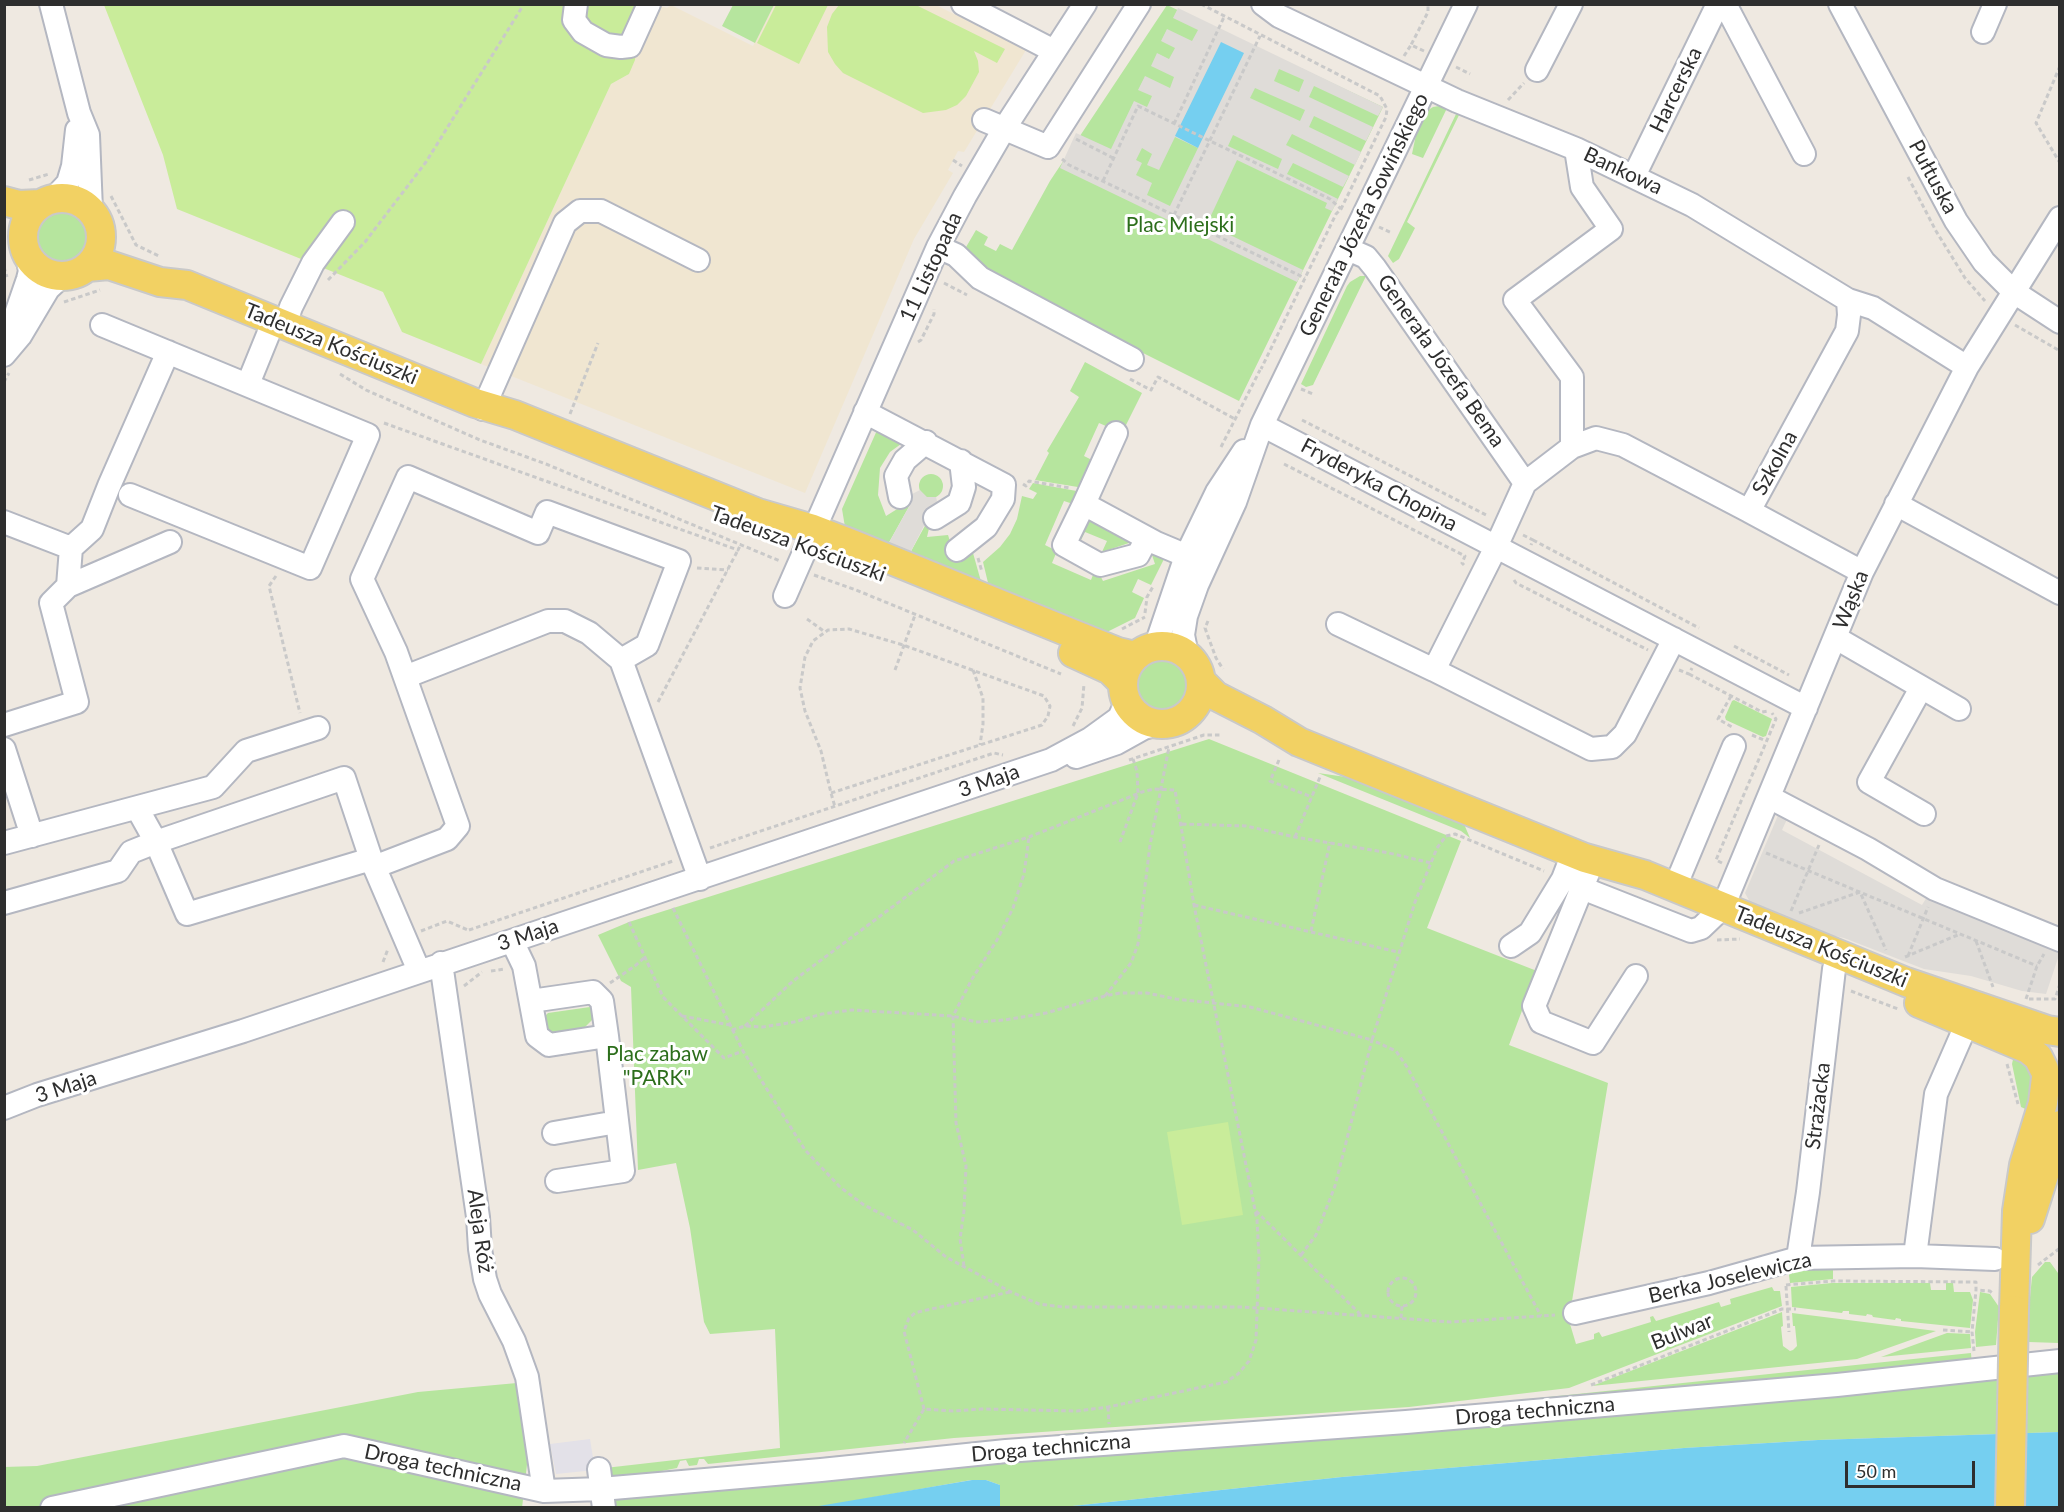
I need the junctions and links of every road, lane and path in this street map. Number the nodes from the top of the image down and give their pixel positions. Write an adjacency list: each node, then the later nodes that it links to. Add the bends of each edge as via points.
1 (51, 4): 23 (street)
2 (524, 4): 54 (path, via 426,162 365,242)
3 (576, 4): 4 (street, via 574,20 584,32 606,45 621,47 630,46)
4 (649, 4)
5 (963, 4): 19 (street)
6 (1084, 4): 19 (street, 11 Listopada)
7 (1139, 4): 28 (street)
8 (1201, 4): 16 (path)
9 (1263, 4): 22 (street, Bankowa, via 1279,16)
10 (1466, 4): 22 (street, Generała Józefa Sowińskiego)
11 (1571, 4): 21 (street)
12 (1718, 4): 35 (street, Harcerska)
13 (1725, 4): 30 (street)
14 (1840, 4): 55 (street, Pułtuska, via 1956,221 1984,262)
15 (1995, 4): 17 (street)
16 (1224, 17): 18 (path); 26 (path)
17 (1983, 32)
18 (1260, 36): 27 (path); 39 (path, via 1380,96 1387,109)
19 (1054, 51): 25 (street, 11 Listopada)
20 (2060, 66): 32 (path, via 2036,123)
21 (1537, 70): 24 (path, via 1511,95)
22 (1426, 86): 24 (street, Bankowa); 49 (street, Generała Józefa Sowińskiego)
23 (79, 113): 33 (street); 40 (street, via 88,135)
24 (1497, 117): 29 (street, Bankowa)
25 (994, 124): 28 (street); 48 (street, 11 Listopada, via 965,196)
26 (1174, 124): 27 (path); 36 (path, via 1138,106)
27 (1210, 141): 39 (path, via 1330,199); 41 (path)
28 (1048, 147): 36 (path, via 1069,165)
29 (1576, 149): 35 (street, Bankowa); 79 (street, via 1582,187 1611,229 1515,300 1572,377)
30 (1804, 154)
31 (953, 160): 34 (path)
32 (2060, 163)
33 (73, 166): 37 (path); 37 (street, via 68,183)
34 (963, 166)
35 (1634, 176): 56 (street, Bankowa, via 1692,204)
36 (1103, 181): 41 (path)
37 (41, 194): 38 (main road, via 19,205); 40 (main road, via 70,198); 46 (main road)
38 (4, 201)
39 (1341, 209): 52 (path)
40 (101, 211): 47 (path); 51 (main road, via 99,251); 53 (main road, Tadeusza Kościuszki, via 116,244)
41 (1174, 215): 52 (path)
42 (2060, 218): 55 (street, Wąska)
43 (343, 222): 59 (street, via 312,263)
44 (1372, 224): 45 (path)
45 (1392, 233)
46 (18, 240): 51 (main road, via 42,271); 63 (street, via 30,271)
47 (136, 245)
48 (938, 246): 67 (street, via 956,255 980,278); 73 (street, 11 Listopada)
49 (1348, 249): 75 (street, Generała Józefa Sowińskiego); 81 (street, Generała Józefa Bema, via 1365,257 1375,268)
50 (698, 260): 72 (street, via 601,210 580,211 565,223)
51 (84, 277): 53 (main road, Tadeusza Kościuszki, via 108,265 160,282); 57 (path); 66 (street, via 48,289)
52 (1305, 278): 69 (path)
53 (187, 285): 59 (main road, Tadeusza Kościuszki)
54 (324, 285)
55 (2014, 291): 58 (street, Pułtuska); 68 (street, Wąska)
56 (1848, 300): 68 (street, Bankowa, via 1873,308); 86 (street, Szkolna, via 1847,331)
57 (55, 305)
58 (2060, 322)
59 (279, 323): 71 (street); 72 (main road, Tadeusza Kościuszki)
60 (102, 326): 65 (street)
61 (2029, 332): 64 (path)
62 (597, 343): 74 (path)
63 (4, 349)
64 (2060, 351)
65 (168, 352): 71 (street); 94 (street, via 92,529)
66 (4, 355)
67 (1132, 359)
68 (1967, 367): 85 (street, Wąska)
69 (1261, 369)
70 (332, 370): 92 (path, via 366,390 480,441)
71 (248, 384): 77 (street)
72 (481, 406): 95 (main road, Tadeusza Kościuszki, via 508,428 565,453)
73 (865, 412): 78 (street); 95 (street, 11 Listopada)
74 (569, 419)
75 (1262, 425): 93 (street, Fryderyka Chopina); 99 (street, Generała Józefa Sowińskiego, via 1235,502)
76 (1116, 433): 84 (street)
77 (368, 435): 96 (path, via 384,423); 98 (street, via 310,568)
78 (926, 442): 80 (street); 83 (street, via 905,460 896,476)
79 (1572, 447): 81 (street); 86 (street, via 1596,438 1623,445)
80 (961, 461): 87 (street, via 964,487 959,502); 97 (street, via 1004,485 1003,499 986,527)
81 (1526, 483): 93 (street)
82 (130, 495): 98 (street)
83 (900, 497)
84 (1084, 504): 89 (street); 89 (street, via 1064,545 1100,565 1138,555)
85 (1896, 504): 102 (street, Wąska); 104 (street)
86 (1749, 510): 102 (street, Szkolna)
87 (935, 518)
88 (4, 522): 94 (street)
89 (1147, 538): 99 (street)
90 (1533, 540): 111 (path)
91 (170, 542): 103 (street)
92 (741, 544): 95 (path); 96 (path)
93 (1496, 547): 115 (street, Fryderyka Chopina); 122 (street)
94 (71, 548): 103 (street)
95 (806, 548): 105 (street, 11 Listopada); 107 (path, via 856,590); 117 (main road, Tadeusza Kościuszki, via 1118,652); 129 (main road, Tadeusza Kościuszki, via 1067,650 1110,670)
96 (738, 550): 101 (path)
97 (957, 550)
98 (287, 559): 137 (path, via 268,586)
99 (1196, 560): 117 (street, Generała Józefa Sowińskiego, via 1158,639); 118 (street, Generała Józefa Sowińskiego, via 1183,635)
100 (676, 567): 101 (path); 119 (street, via 647,645); 125 (street, via 679,561 548,512 538,533 408,477 362,579)
101 (728, 570): 132 (path)
102 (1862, 572): 114 (street, Wąska)
103 (68, 586): 136 (street, via 51,603 77,702)
104 (2060, 593)
105 (785, 596)
106 (1151, 614): 113 (path)
107 (915, 615): 116 (path); 124 (path)
108 (807, 620): 112 (path)
109 (1208, 621): 126 (path, via 1205,628 1216,658)
110 (1338, 624): 122 (street)
111 (1700, 628)
112 (825, 632): 116 (path, via 849,629); 151 (path, via 813,640 805,657 800,688)
113 (1114, 632)
114 (1836, 638): 128 (street); 131 (street, Wąska)
115 (1674, 639): 122 (street, via 1625,734 1612,747 1591,749); 131 (street, Fryderyka Chopina)
116 (903, 645): 120 (path); 121 (path)
117 (1144, 651): 118 (main road, Tadeusza Kościuszki, via 1165,645); 129 (main road, via 1124,672)
118 (1187, 655): 126 (main road, via 1199,671)
119 (621, 660): 125 (street, via 589,633 565,621 548,621); 167 (street)
120 (895, 670)
121 (973, 670): 143 (path, via 983,698); 143 (path, via 1044,696 1050,706 1042,725)
122 (1434, 670)
123 (1689, 674): 130 (path)
124 (1063, 675)
125 (405, 677): 168 (street, via 458,826 447,839)
126 (1214, 678): 135 (main road); 145 (main road, Tadeusza Kościuszki, via 1216,696 1263,720)
127 (1084, 684): 138 (path, via 1082,708)
128 (1922, 688): 133 (street); 156 (street, via 1869,782)
129 (1124, 692): 139 (main road, Tadeusza Kościuszki, via 1139,717); 147 (street, 3 Maja, via 1119,718)
130 (1731, 696): 134 (path, via 1762,712); 141 (path, via 1718,719)
131 (1806, 708): 153 (street, Wąska)
132 (654, 709)
133 (1959, 709)
134 (1770, 711)
135 (1186, 716): 139 (main road, via 1168,724); 145 (main road, Tadeusza Kościuszki, via 1208,716 1262,734)
136 (4, 725)
137 (311, 730): 155 (street, via 246,751 213,787)
138 (1071, 731)
139 (1164, 735): 140 (path); 147 (street, 3 Maja, via 1144,728 1103,748); 149 (path); 150 (path, via 1133,759)
140 (1220, 735)
141 (1739, 736): 142 (path); 173 (street)
142 (1766, 741)
143 (980, 745): 151 (path)
144 (4, 749): 159 (street)
145 (1289, 751): 152 (path, via 1270,781); 170 (main road, Tadeusza Kościuszki)
146 (1009, 756): 154 (path, via 994,753)
147 (1051, 760): 172 (street, 3 Maja)
148 (1320, 777): 152 (path)
149 (1161, 789): 150 (path); 157 (path, via 1175,790); 205 (path, via 1138,944 1131,963)
150 (1138, 793): 160 (path); 163 (path)
151 (831, 794): 154 (path)
152 (1312, 796): 161 (path)
153 (1769, 797): 158 (street); 183 (street, Wąska)
154 (835, 807): 167 (path)
155 (137, 808): 159 (street); 162 (street)
156 (1924, 814)
157 (1182, 824): 161 (path, via 1246,826); 177 (path)
158 (1827, 827): 171 (path); 174 (street)
159 (32, 836): 165 (street)
160 (1029, 837): 211 (path, via 1024,874 1013,908); 214 (path, via 954,861 793,981)
161 (1295, 837): 164 (path)
162 (156, 842): 168 (street, via 187,914); 168 (street, via 344,778); 176 (street, via 130,852 118,871)
163 (1120, 842)
164 (1330, 842): 169 (path); 185 (path)
165 (4, 843)
166 (1759, 850): 171 (path)
167 (691, 855): 172 (street); 184 (path)
168 (373, 863): 200 (street)
169 (1431, 863): 170 (path, via 1441,841 1455,834); 192 (path)
170 (1579, 868): 173 (main road, Tadeusza Kościuszki, via 1627,869); 183 (main road, Tadeusza Kościuszki); 190 (street, via 1530,933); 201 (street, via 1534,1006 1541,1022 1593,1043)
171 (1808, 870): 175 (path); 179 (path)
172 (700, 879): 189 (street, 3 Maja)
173 (1675, 888): 183 (main road, Tadeusza Kościuszki)
174 (1935, 889): 181 (path); 191 (street)
175 (1860, 892): 180 (path); 181 (path); 193 (path)
176 (4, 903)
177 (1194, 905): 185 (path); 208 (path)
178 (673, 907): 213 (path)
179 (1790, 913)
180 (1793, 918)
181 (1923, 918): 186 (path); 194 (path)
182 (629, 922): 195 (path)
183 (1715, 922): 187 (path); 199 (main road, Tadeusza Kościuszki)
184 (469, 930)
185 (1311, 931): 192 (path)
186 (1960, 934): 188 (path); 194 (path)
187 (1741, 939)
188 (1976, 940): 198 (path); 204 (path)
189 (512, 941): 197 (street, 3 Maja); 207 (street, via 524,966)
190 (1511, 946)
191 (2052, 946): 198 (path)
192 (1398, 952): 219 (path)
193 (1888, 952)
194 (1908, 956): 196 (path)
195 (645, 957): 203 (path); 210 (path, via 663,997)
196 (1900, 959)
197 (441, 963): 200 (street, 3 Maja); 255 (street, Aleja Róż, via 485,1279 526,1377)
198 (2037, 966): 206 (path, via 2026,999)
199 (1835, 969): 209 (path); 212 (main road, Tadeusza Kościuszki); 216 (main road, Tadeusza Kościuszki, via 1906,982); 232 (street, Strażacka)
200 (419, 971): 223 (street, 3 Maja)
201 (1636, 976)
202 (2060, 984): 206 (path)
203 (606, 986)
204 (1993, 987)
205 (1105, 996): 208 (path, via 1147,993); 211 (path, via 1004,1020 976,1022)
206 (2057, 999)
207 (531, 1002): 217 (street, via 537,1035 549,1045); 217 (street, via 593,992 602,1001)
208 (1215, 1004): 219 (path, via 1250,1007); 229 (path)
209 (1900, 1009)
210 (681, 1016): 213 (path); 220 (path, via 724,1058)
211 (953, 1016): 214 (path, via 852,1010 763,1027); 234 (path, via 956,1123 966,1166 960,1239)
212 (1954, 1018): 222 (main road, Tadeusza Kościuszki, via 2028,1049 2038,1057); 231 (street, via 1936,1094)
213 (730, 1025): 215 (path)
214 (745, 1026): 215 (path)
215 (732, 1030): 220 (path)
216 (2060, 1032)
217 (607, 1036): 225 (street)
218 (2060, 1037): 222 (main road, via 2047,1051)
219 (1372, 1040): 230 (path, via 1335,1186 1316,1235); 244 (path, via 1396,1051 1407,1067)
220 (743, 1051): 234 (path, via 805,1150 840,1187)
221 (2007, 1061): 224 (path)
222 (2050, 1079): 233 (main road, via 2024,1165)
223 (4, 1108)
224 (2020, 1109)
225 (617, 1122): 227 (street); 228 (street, via 623,1171)
226 (2060, 1125): 233 (main road, via 2029,1223)
227 (554, 1133)
228 (557, 1182)
229 (1256, 1211): 230 (path); 239 (path)
230 (1301, 1255): 243 (path)
231 (1915, 1256): 232 (street, Berka Joselewicza); 233 (street, Berka Joselewicza)
232 (1798, 1258): 242 (street, Berka Joselewicza)
233 (2006, 1265): 237 (main road)
234 (964, 1266): 236 (path)
235 (1976, 1290): 237 (path, via 1990,1291); 240 (path, via 1976,1282 1833,1281 1786,1285); 246 (path, via 1972,1332)
236 (1011, 1292): 239 (path, via 1039,1304 1063,1307); 251 (path, via 922,1311 909,1318 904,1331)
237 (2005, 1303): 257 (main road, bridge)
238 (1402, 1306): 238 (path, via 1393,1303 1388,1291 1391,1282 1403,1277 1415,1285 1416,1295 1411,1303); 245 (path)
239 (1257, 1308): 243 (path); 250 (path, via 1256,1340 1249,1361 1226,1382)
240 (1787, 1308): 241 (path, Bulwar); 247 (path); 249 (path, Bulwar)
241 (1796, 1309)
242 (1575, 1313): 244 (path)
243 (1361, 1315): 245 (path)
244 (1540, 1316): 245 (path, via 1451,1322)
245 (1401, 1318)
246 (1943, 1330)
247 (1789, 1332)
248 (2060, 1360): 254 (street, Droga techniczna, via 1837,1385 1406,1422 1006,1450)
249 (1581, 1389)
250 (1108, 1407): 251 (path, via 1077,1411); 252 (path)
251 (924, 1409): 253 (path)
252 (1109, 1429)
253 (902, 1446)
254 (601, 1488): 255 (street, Droga techniczna)
255 (544, 1491): 256 (street, Droga techniczna, via 344,1446)
256 (52, 1508)
257 (2010, 1508)

